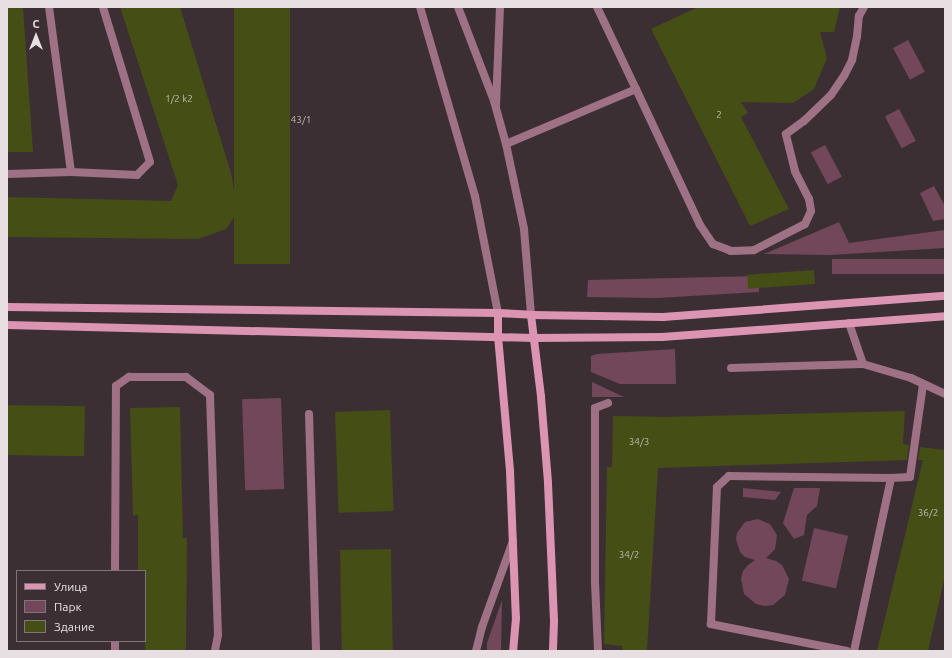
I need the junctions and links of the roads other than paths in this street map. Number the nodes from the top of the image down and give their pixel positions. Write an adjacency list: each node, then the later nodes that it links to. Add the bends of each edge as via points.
1 (49, 7): 11 (street)
2 (103, 7): 11 (street, via 150,162 137,175)
3 (420, 7): 15 (street, via 475,196)
4 (458, 7): 9 (street)
5 (500, 7): 9 (street)
6 (597, 7): 8 (street)
7 (864, 7): 8 (street, via 859,16 852,60 844,76 831,95 786,134 795,171 809,199 811,211 805,224 754,250 731,251 713,244 700,225)
8 (636, 89): 10 (street)
9 (496, 106): 10 (street)
10 (506, 144): 16 (street, via 524,228)
11 (71, 172): 12 (street)
12 (7, 174)
13 (945, 296): 16 (main road, via 663,317)
14 (7, 307): 15 (main road)
15 (498, 313): 16 (main road); 20 (main road)
16 (531, 315): 21 (main road)
17 (945, 316): 18 (main road)
18 (849, 323): 21 (main road, via 662,337); 22 (street)
19 (7, 325): 20 (main road)
20 (498, 336): 21 (main road); 29 (main road, via 510,471)
21 (534, 338): 35 (main road, via 548,483)
22 (863, 364): 23 (street); 24 (street, via 911,378)
23 (731, 368)
24 (923, 385): 25 (street); 28 (street, via 910,477)
25 (945, 394)
26 (608, 403): 36 (street, via 595,408 595,583)
27 (309, 414): 32 (street)
28 (891, 478): 37 (street, via 729,476 717,488 711,624); 38 (street)
29 (513, 541): 33 (street, via 482,626); 34 (main road, via 516,618)
30 (115, 570): 31 (street, via 116,386 129,377 186,377 210,395 218,635)
31 (215, 651)
32 (316, 651)
33 (476, 651)
34 (513, 651)
35 (553, 651)
36 (598, 651)
37 (847, 651)
38 (854, 651)

